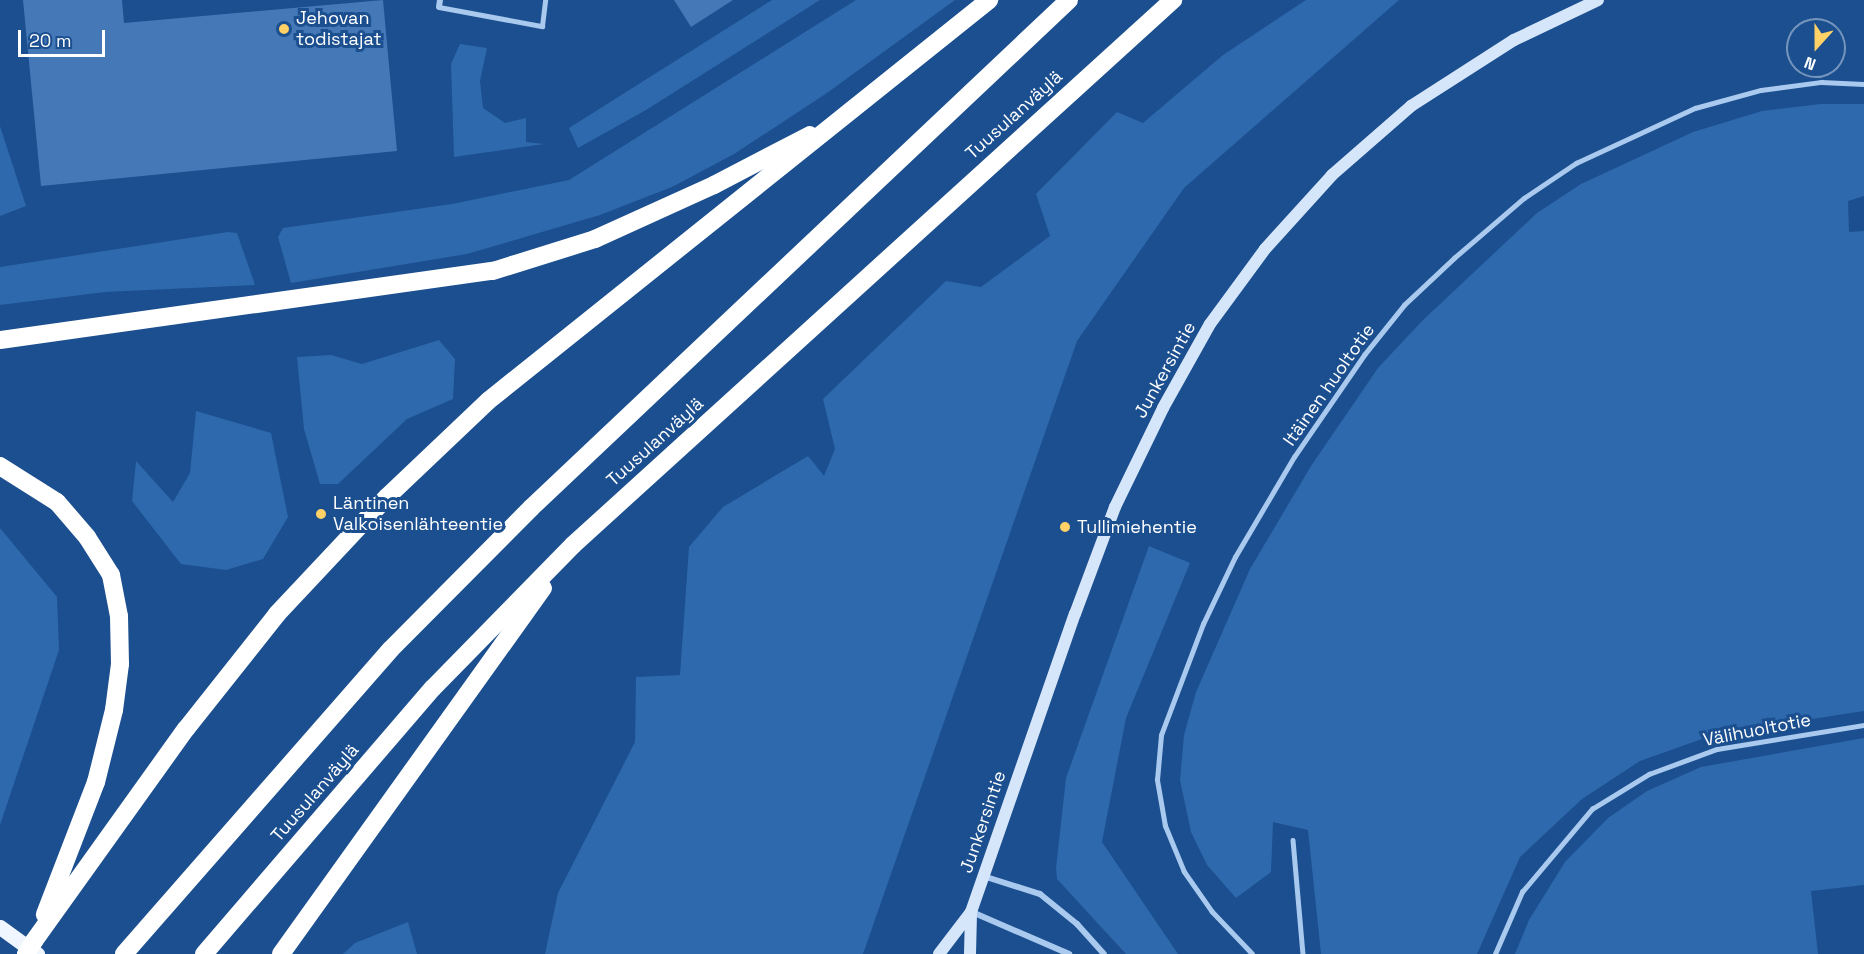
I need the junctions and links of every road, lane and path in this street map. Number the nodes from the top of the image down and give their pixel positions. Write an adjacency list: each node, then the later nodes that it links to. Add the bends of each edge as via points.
1 (545, 0): 6 (lane, via 542,26)
2 (989, 0): 8 (highway)
3 (1069, 0): 19 (highway, Tuusulanväylä, via 523,516 391,649)
4 (1173, 0): 11 (highway, Tuusulanväylä)
5 (1598, 0): 15 (main road, Junkersintie, via 1514,40 1411,106 1325,183 1265,249 1210,324 1163,408 1115,507)
6 (440, 3)
7 (1864, 84): 26 (lane, Itäinen huoltotie, via 1821,82 1761,90 1695,108 1576,163 1524,198 1454,258 1404,305 1364,355 1294,457 1235,557 1203,624 1161,735 1157,780 1169,835 1190,880 1212,912)
8 (849, 114): 9 (highway, via 714,185 595,239 493,271); 14 (highway, via 488,401 387,497 277,614)
9 (0, 340)
10 (0, 466): 14 (highway, via 57,502 87,537 111,575 119,616 120,664 114,710)
11 (573, 545): 20 (highway, Tuusulanväylä, via 433,688); 21 (highway)
12 (1864, 725): 28 (lane, Välihuoltotie, via 1718,748 1649,774 1592,809 1522,892)
13 (1293, 840): 27 (lane)
14 (70, 876): 18 (highway)
15 (983, 876): 16 (main road, Junkersintie); 25 (street, via 1040,894 1077,924)
16 (971, 912): 22 (main road, Junkersintie); 23 (main road, Junkersintie); 24 (street)
17 (0, 927): 18 (main road)
18 (32, 950)
19 (124, 954)
20 (204, 954)
21 (281, 954)
22 (939, 954)
23 (970, 954)
24 (1069, 954)
25 (1104, 954)
26 (1252, 954)
27 (1303, 954)
28 (1495, 954)

